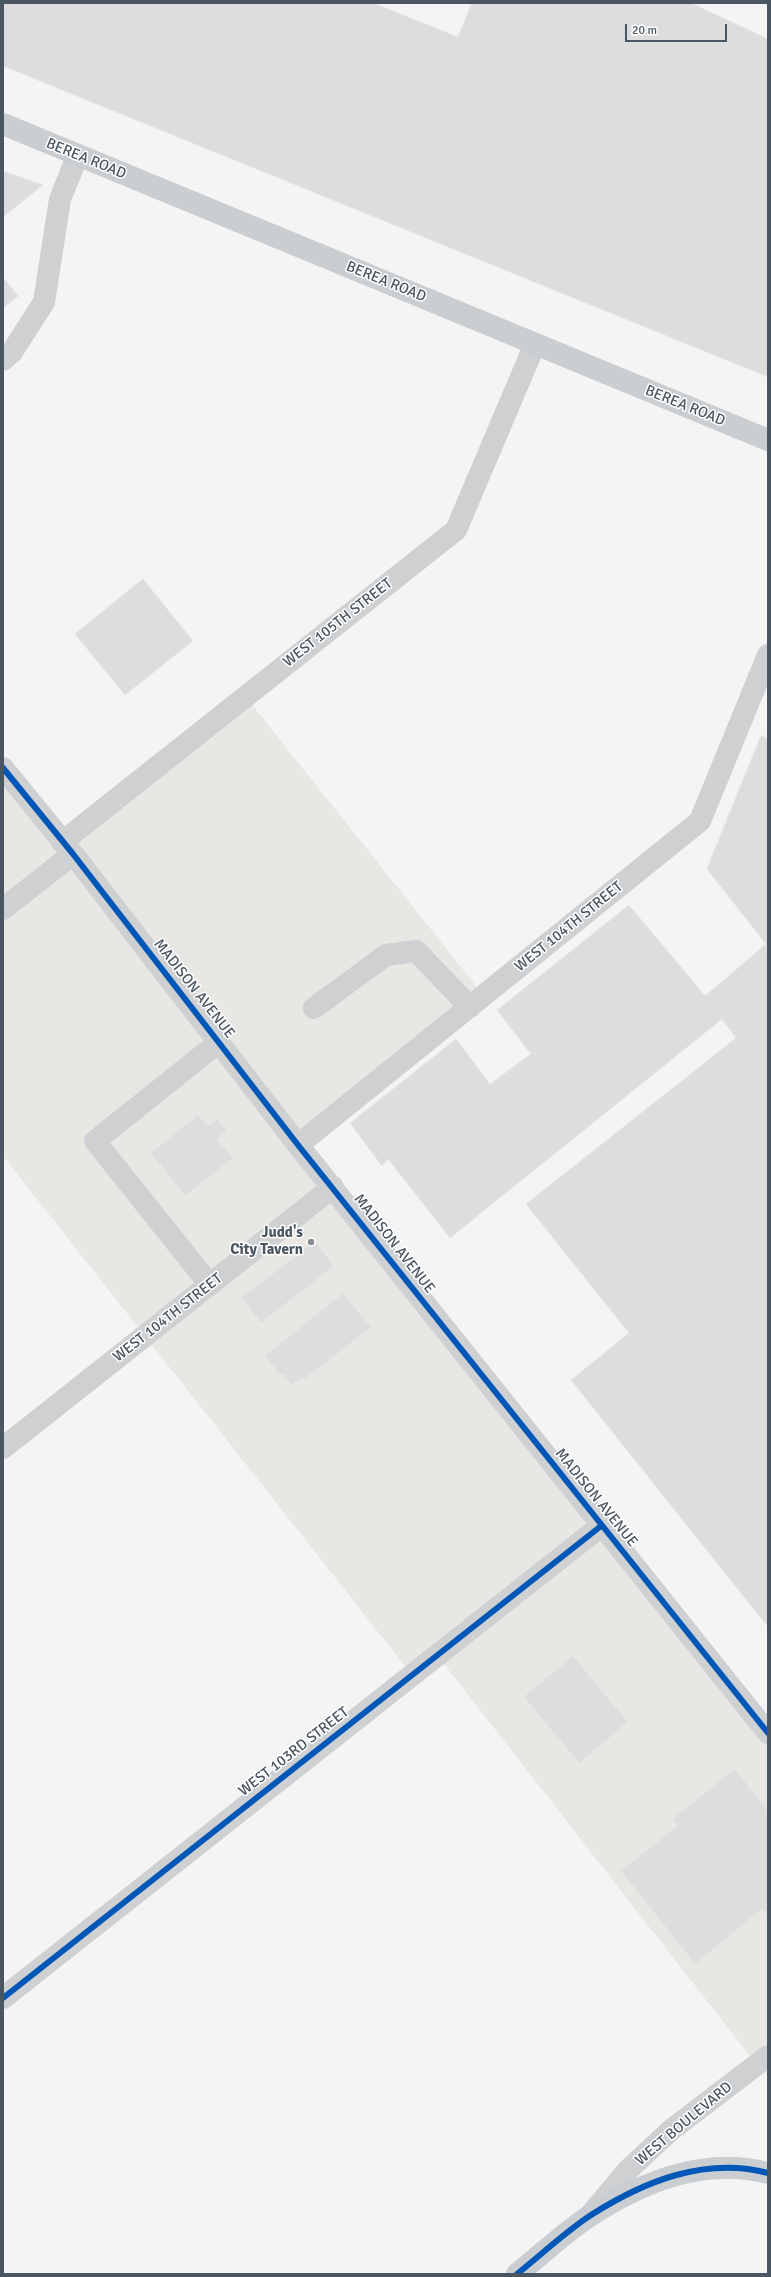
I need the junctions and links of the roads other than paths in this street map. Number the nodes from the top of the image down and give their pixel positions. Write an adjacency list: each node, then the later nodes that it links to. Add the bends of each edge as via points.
1 (3, 124): 2 (main road, BEREA ROAD)
2 (78, 155): 3 (main road, BEREA ROAD); 4 (street, via 60,199 44,302 12,352)
3 (535, 344): 5 (main road, BEREA ROAD); 8 (street, WEST 105TH STREET, via 456,530)
4 (3, 360)
5 (768, 440)
6 (768, 655): 10 (street, WEST 104TH STREET, via 700,821)
7 (3, 768): 8 (street, MADISON AVENUE)
8 (67, 848): 9 (street, WEST 105TH STREET); 12 (street, MADISON AVENUE)
9 (3, 908)
10 (470, 1007): 11 (street, via 416,951 386,955); 13 (street, WEST 104TH STREET)
11 (314, 1008)
12 (219, 1042): 13 (street, MADISON AVENUE); 15 (street, via 95,1141)
13 (298, 1145): 14 (street, MADISON AVENUE)
14 (333, 1187): 15 (street, WEST 104TH STREET); 17 (street, MADISON AVENUE)
15 (210, 1285): 16 (street, WEST 104TH STREET)
16 (3, 1448)
17 (601, 1526): 18 (street, MADISON AVENUE); 19 (street, WEST 103RD STREET)
18 (768, 1733)
19 (3, 1998)
20 (768, 2056): 22 (street, WEST BOULEVARD, via 671,2130 628,2170)
21 (768, 2173): 22 (main road, WEST BOULEVARD, via 725,2166 697,2170 664,2178)
22 (590, 2216): 23 (main road, WEST BOULEVARD)
23 (517, 2274)

